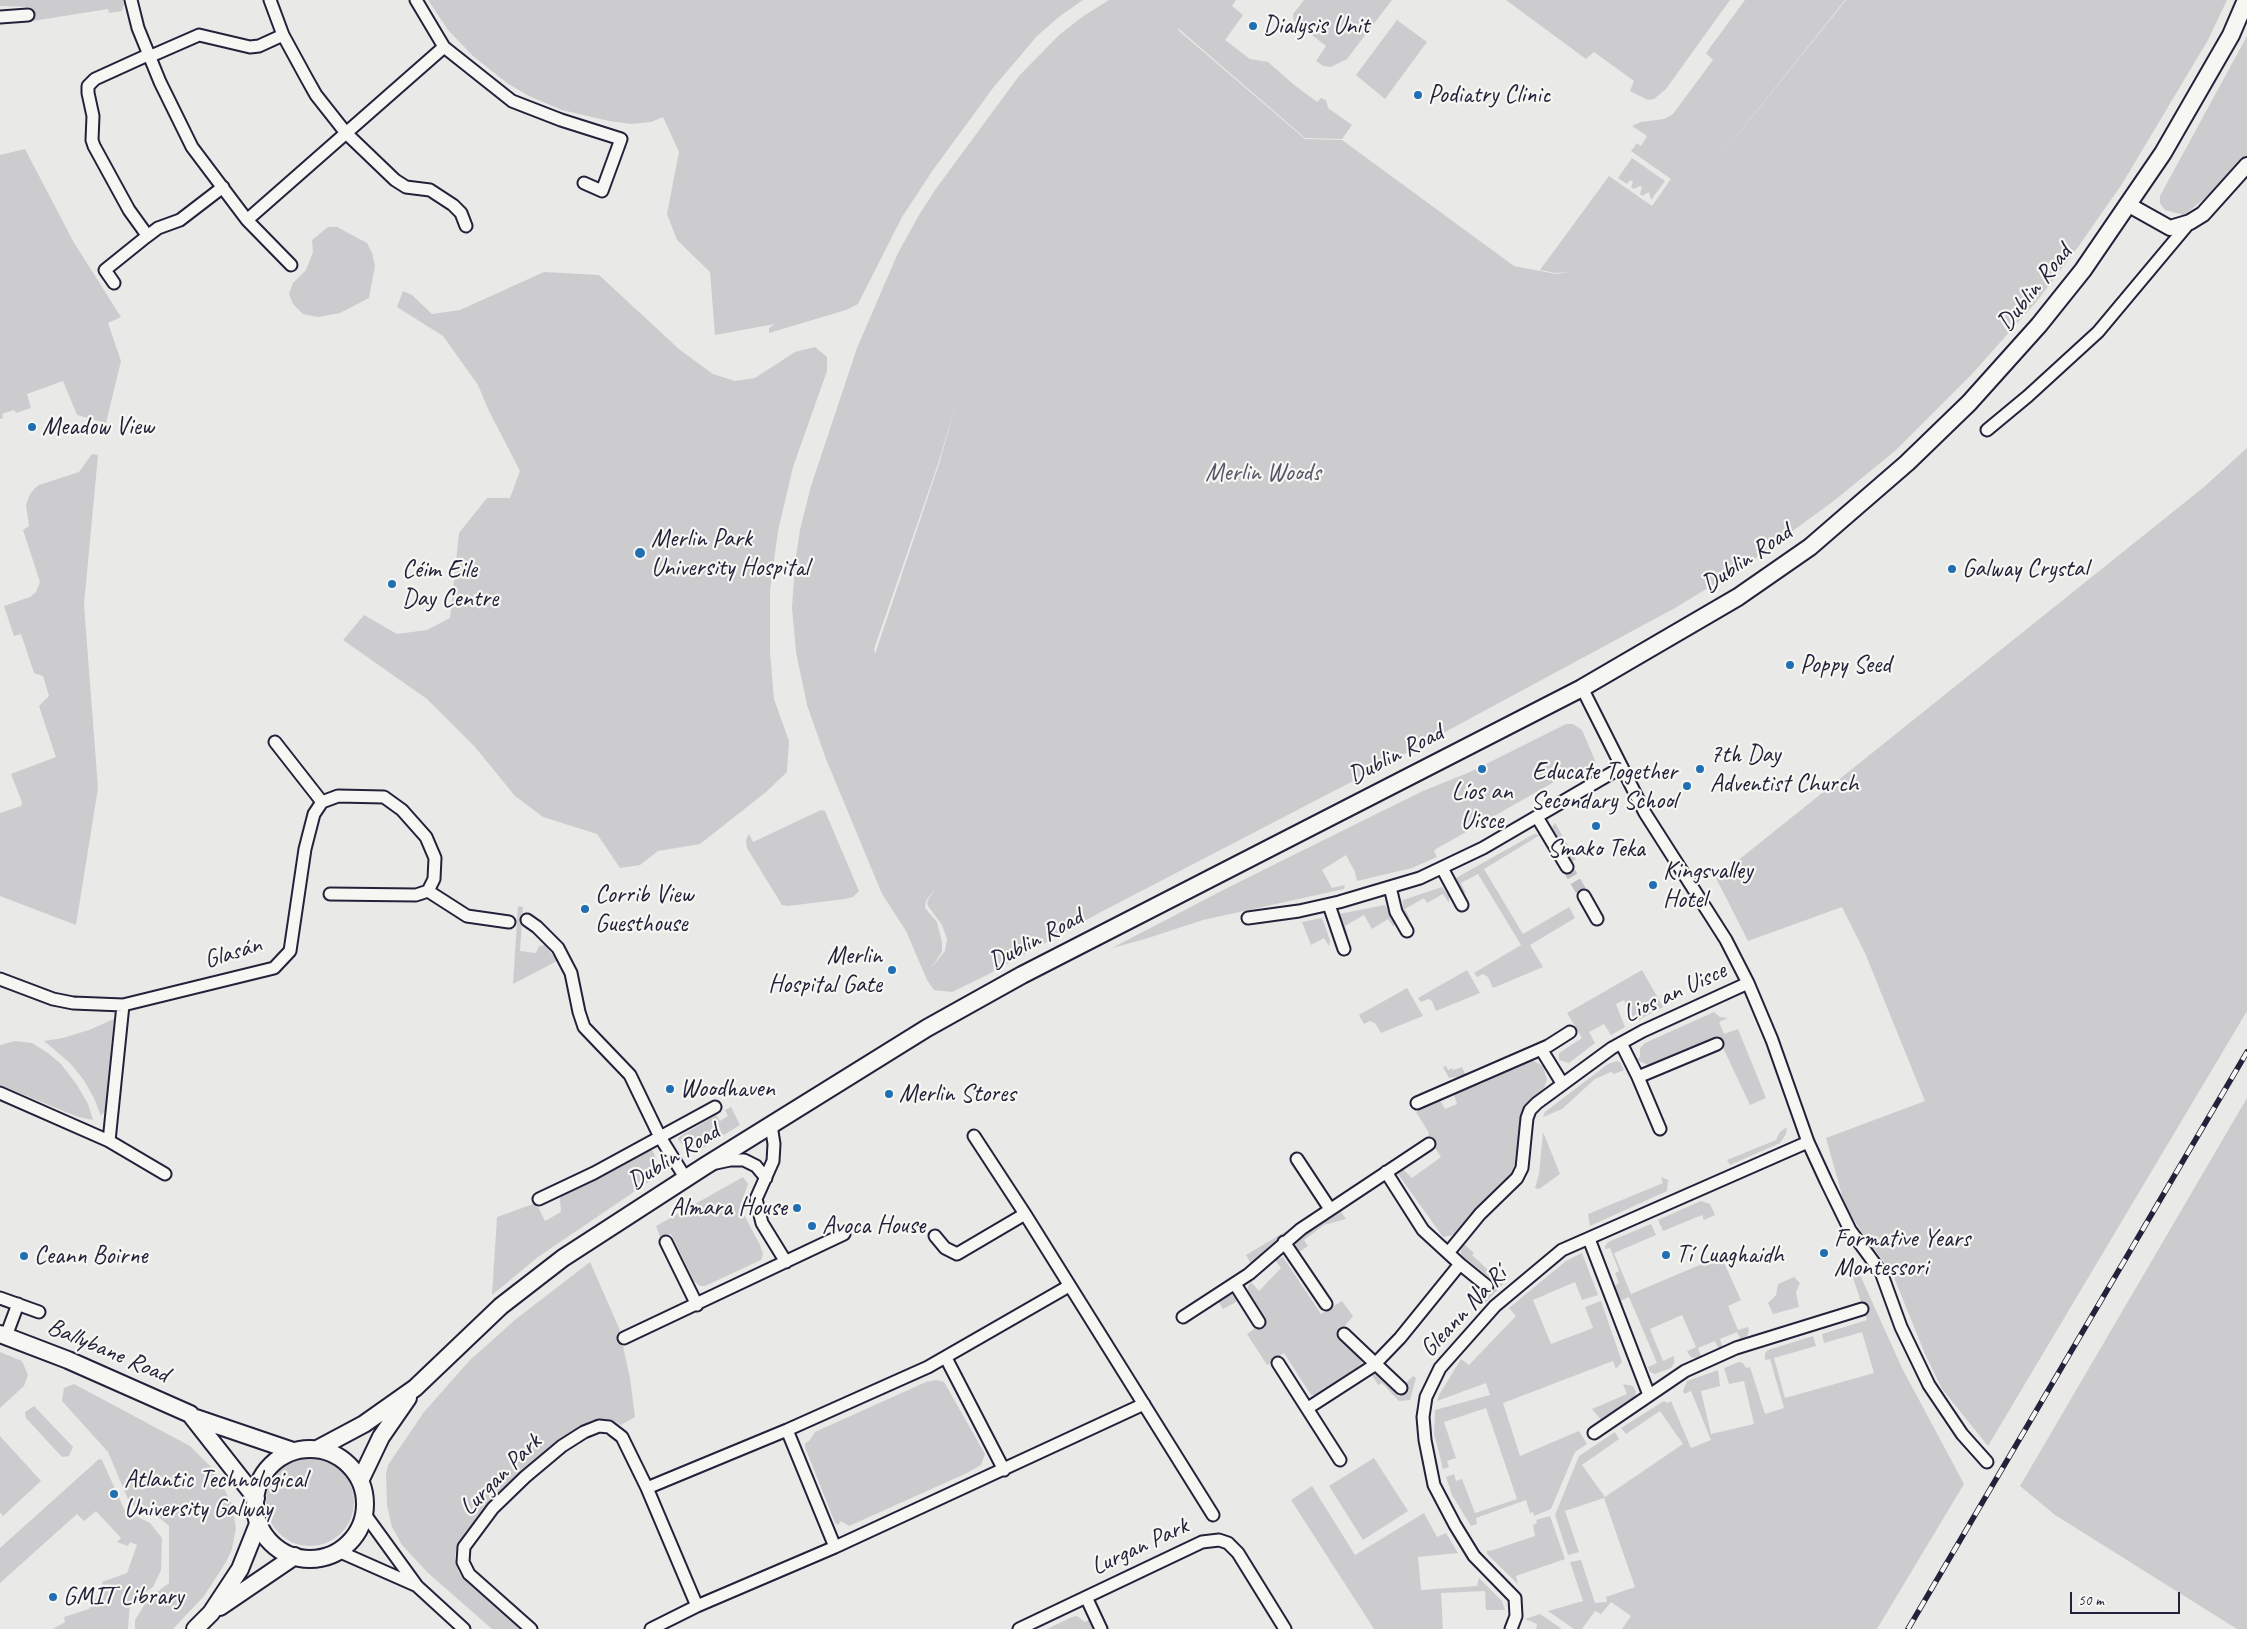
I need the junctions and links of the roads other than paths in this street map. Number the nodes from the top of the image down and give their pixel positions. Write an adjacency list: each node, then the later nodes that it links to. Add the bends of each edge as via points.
1 (131, 0): 9 (street, via 138,28)
2 (270, 0): 7 (street)
3 (416, 0): 8 (street)
4 (2246, 0): 14 (main road, Dublin Road, via 2231,35)
5 (28, 15): 6 (street)
6 (0, 17)
7 (283, 35): 9 (street, via 259,46 250,46 199,35); 10 (street, via 316,94)
8 (444, 47): 10 (street); 12 (street, via 512,101 621,139 602,191)
9 (150, 55): 13 (street, via 192,147); 18 (street, via 94,79 88,86 94,146 129,210)
10 (346, 133): 15 (street); 17 (street, via 395,180 406,186 430,190 453,205 461,213)
11 (2247, 165): 16 (street, via 2203,214)
12 (584, 183)
13 (222, 187): 15 (street); 18 (street, via 180,220)
14 (2129, 206): 16 (street, via 2170,228); 22 (main road, Dublin Road, via 2039,325 1969,403 1907,463 1802,553 1738,597)
15 (247, 220): 19 (street)
16 (2190, 222): 21 (street, via 2098,332)
17 (466, 226)
18 (147, 235): 20 (street, via 105,270)
19 (291, 265)
20 (114, 283)
21 (1986, 430)
22 (1582, 688): 24 (street); 53 (main road, Dublin Road, via 1022,975 927,1028)
23 (274, 742): 25 (street)
24 (1622, 767): 26 (street); 42 (street, via 1645,813 1726,940)
25 (322, 802): 30 (street, via 338,796 384,797 402,810 426,837 436,858 434,879); 43 (street, Glasán, via 314,814 305,849 290,951 274,968)
26 (1537, 817): 27 (street); 28 (street)
27 (1567, 867)
28 (1442, 868): 29 (street); 34 (street)
29 (1390, 887): 33 (street); 39 (street, via 1396,912)
30 (428, 891): 31 (street, via 416,895); 38 (street, via 467,916)
31 (330, 894)
32 (1584, 896): 36 (street)
33 (1329, 904): 35 (street); 40 (street)
34 (1462, 905)
35 (1248, 918)
36 (1597, 919)
37 (528, 920): 55 (street, via 558,948 571,973 582,1022 630,1075)
38 (509, 922)
39 (1407, 931)
40 (1344, 949)
41 (0, 979): 43 (street, Glasán, via 53,999)
42 (1748, 983): 45 (street, Lios an Uisce); 58 (street)
43 (124, 1005): 57 (street)
44 (1570, 1032): 47 (street)
45 (1621, 1043): 48 (street, Lios an Uisce); 49 (street, Lios an Uisce)
46 (1717, 1044): 48 (street)
47 (1541, 1049): 49 (street); 51 (street)
48 (1638, 1077): 54 (street, Lios an Uisce)
49 (1562, 1083): 74 (street, Lios an Uisce, via 1530,1110 1518,1178 1480,1214)
50 (0, 1093): 57 (street)
51 (1417, 1103)
52 (715, 1108): 55 (street)
53 (771, 1125): 61 (main road, Dublin Road); 64 (street, via 773,1161)
54 (1660, 1129)
55 (660, 1136): 65 (street); 66 (street)
56 (974, 1136): 68 (street, Lurgan Park)
57 (109, 1141): 63 (street)
58 (1808, 1142): 71 (street, Gleann Na Rí); 105 (street, via 1850,1230 1881,1272 1929,1385 1962,1434)
59 (1429, 1144): 62 (street)
60 (1297, 1159): 67 (street)
61 (705, 1166): 64 (street, via 744,1160 756,1166); 65 (main road, Dublin Road)
62 (1386, 1172): 67 (street); 74 (street, via 1423,1230)
63 (165, 1174)
64 (766, 1178): 75 (street, via 756,1198 757,1209)
65 (686, 1179): 94 (main road, Dublin Road, via 592,1238 527,1285 480,1324)
66 (539, 1199)
67 (1330, 1209): 73 (street)
68 (1025, 1214): 70 (street, via 960,1253 949,1251); 78 (street, Lurgan Park)
69 (844, 1234): 75 (street)
70 (935, 1236)
71 (1589, 1239): 96 (street); 127 (street, Gleann Na Rí, via 1556,1255 1495,1306 1440,1368 1424,1406 1423,1426 1434,1485 1474,1556 1515,1598 1516,1616)
72 (666, 1242): 83 (street)
73 (1284, 1242): 77 (street); 82 (street)
74 (1448, 1253): 76 (street)
75 (786, 1262): 83 (street)
76 (1460, 1264): 79 (street); 93 (street, via 1434,1299)
77 (1235, 1284): 86 (street); 87 (street)
78 (1069, 1286): 91 (street); 97 (street, Lurgan Park)
79 (1487, 1286)
80 (0, 1298): 81 (street)
81 (18, 1304): 85 (street); 89 (street)
82 (1326, 1304)
83 (697, 1305): 90 (street)
84 (1862, 1309): 96 (street, via 1736,1348 1685,1371)
85 (38, 1312)
86 (1183, 1317)
87 (1259, 1322)
88 (1344, 1334): 93 (street)
89 (3, 1335): 99 (main road, Ballybane Road, via 111,1378)
90 (624, 1338)
91 (946, 1358): 100 (street); 106 (street)
92 (1278, 1363): 98 (street)
93 (1376, 1363): 95 (street); 98 (street)
94 (415, 1388): 102 (main road, Dublin Road, via 364,1424); 107 (main road, Dublin Road, via 381,1436)
95 (1401, 1388)
96 (1649, 1395): 101 (street)
97 (1144, 1404): 106 (street); 111 (street, Lurgan Park)
98 (1308, 1408): 104 (street)
99 (196, 1418): 103 (main road, Ballybane Road); 109 (main road, Ballybane Road)
100 (787, 1430): 108 (street); 113 (street)
101 (1594, 1432)
102 (319, 1448): 103 (main road); 107 (main road, via 344,1462)
103 (293, 1451): 109 (main road, via 270,1468)
104 (1340, 1460)
105 (1988, 1462)
106 (1004, 1470): 113 (street)
107 (360, 1481): 110 (main road)
108 (647, 1488): 118 (street, Lurgan Park); 122 (street, Lurgan Park, via 620,1435 609,1427 599,1426 562,1446 489,1513 464,1547 464,1566)
109 (256, 1498): 112 (main road)
110 (364, 1513): 114 (main road, via 358,1531); 116 (street)
111 (1213, 1515)
112 (258, 1524): 115 (main road, via 270,1541); 119 (main road, via 240,1569)
113 (835, 1547): 118 (street)
114 (338, 1551): 115 (main road, via 321,1557); 116 (street)
115 (294, 1556): 119 (main road)
116 (417, 1586): 121 (street)
117 (1086, 1596): 124 (street, Lurgan Park); 125 (street, Lurgan Park); 126 (street, Lurgan Park, via 1202,1542 1218,1540 1228,1543 1238,1553)
118 (697, 1606): 123 (street)
119 (211, 1613): 120 (main road)
120 (195, 1629)
121 (464, 1629)
122 (531, 1629)
123 (651, 1629)
124 (1018, 1629)
125 (1102, 1629)
126 (1285, 1629)
127 (1511, 1629)

